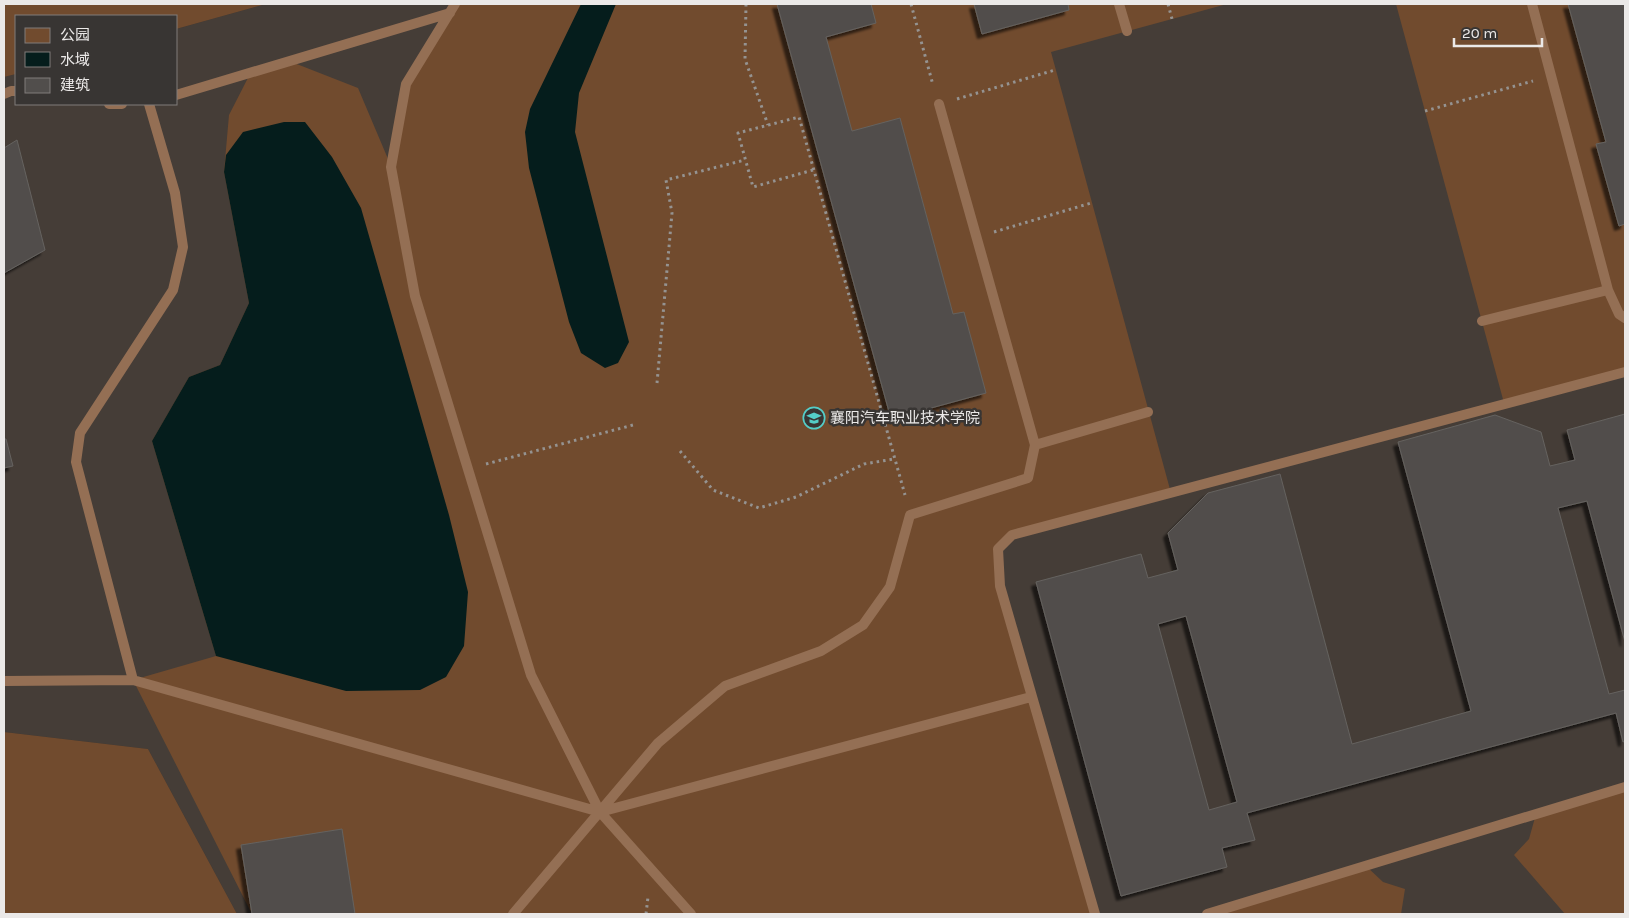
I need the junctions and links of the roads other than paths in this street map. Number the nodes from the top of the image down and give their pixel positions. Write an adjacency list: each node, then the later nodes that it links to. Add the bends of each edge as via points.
1 (1119, 4): 4 (lane)
2 (1532, 4): 8 (lane)
3 (453, 8): 5 (lane); 18 (lane, via 406,84 391,167 416,296 532,674)
4 (1127, 31)
5 (178, 94)
6 (939, 104): 13 (lane)
7 (149, 105): 14 (lane, via 175,193 183,247 173,290 80,433 76,462)
8 (1608, 290): 9 (lane, via 1619,314); 10 (lane)
9 (1625, 318)
10 (1482, 321)
11 (1625, 372): 16 (lane, via 1012,535 998,549 1000,586)
12 (1148, 412): 13 (lane)
13 (1035, 445): 18 (lane, via 1028,478 910,515 890,587 863,625 821,650 725,686 658,743)
14 (132, 680): 15 (lane); 18 (lane)
15 (4, 681)
16 (1031, 697): 18 (lane); 21 (lane)
17 (1625, 787): 22 (lane)
18 (600, 812): 19 (lane); 20 (lane)
19 (513, 914)
20 (692, 914)
21 (1095, 914)
22 (1207, 914)

